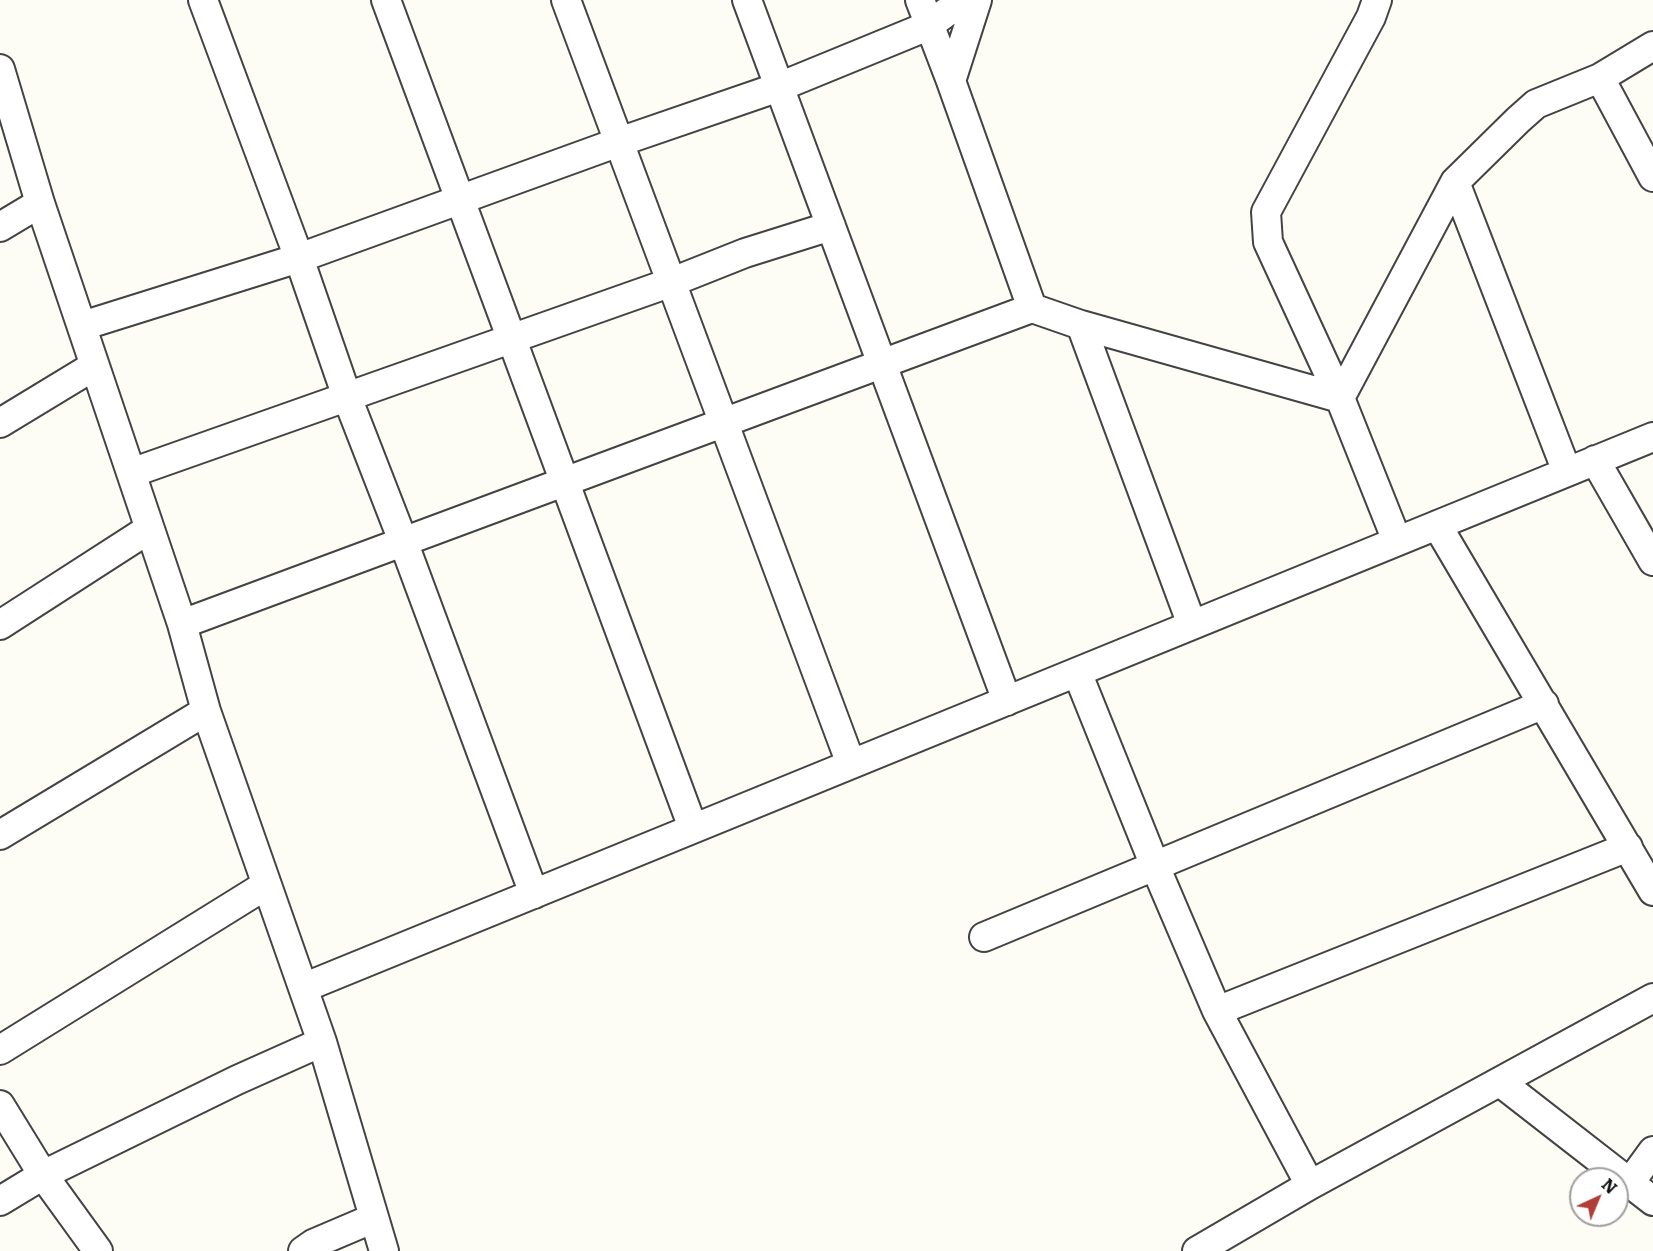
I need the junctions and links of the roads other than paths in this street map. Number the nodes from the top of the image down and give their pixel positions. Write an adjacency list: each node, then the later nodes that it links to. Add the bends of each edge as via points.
1 (203, 0): 21 (street)
2 (386, 0): 17 (street)
3 (566, 0): 14 (street)
4 (747, 0): 13 (street)
5 (963, 0): 8 (street)
6 (977, 0): 12 (street)
7 (1377, 0): 30 (street, via 1266,212 1268,242)
8 (924, 13): 12 (street); 13 (street)
9 (1653, 46): 11 (street)
10 (0, 69): 18 (street)
11 (1600, 78): 15 (street); 16 (street, via 1536,105)
12 (951, 81): 23 (street)
13 (780, 87): 14 (street); 19 (street)
14 (619, 142): 17 (street); 22 (street)
15 (1653, 177)
16 (1455, 182): 30 (street); 35 (street)
17 (460, 201): 21 (street); 26 (street)
18 (40, 203): 20 (street); 25 (street)
19 (831, 226): 22 (street, via 745,253); 27 (street)
20 (0, 227)
21 (299, 258): 25 (street); 29 (street)
22 (672, 282): 26 (street); 31 (street)
23 (1032, 308): 24 (street); 27 (street)
24 (1081, 325): 30 (street); 45 (street)
25 (82, 326): 28 (street)
26 (512, 339): 29 (street); 37 (street)
27 (882, 363): 31 (street); 47 (street)
28 (94, 366): 32 (street); 36 (street)
29 (347, 397): 36 (street); 40 (street)
30 (1340, 398): 41 (street)
31 (723, 422): 37 (street); 50 (street)
32 (0, 423)
33 (1653, 436): 34 (street)
34 (1595, 460): 35 (street); 42 (street)
35 (1567, 472): 38 (street)
36 (131, 473): 39 (street)
37 (564, 481): 40 (street); 52 (street)
38 (1437, 525): 41 (street); 48 (street)
39 (149, 529): 43 (street); 44 (street)
40 (403, 541): 43 (street); 57 (street)
41 (1397, 541): 45 (street)
42 (1653, 561)
43 (182, 624): 49 (street)
44 (0, 625)
45 (1192, 625): 46 (street)
46 (1077, 672): 47 (street); 54 (street)
47 (1006, 700): 50 (street)
48 (1544, 704): 53 (street); 54 (street)
49 (206, 711): 51 (street); 55 (street)
50 (851, 764): 52 (street)
51 (2, 828)
52 (693, 828): 57 (street)
53 (1628, 847): 56 (street); 61 (street)
54 (1155, 866): 58 (street); 61 (street)
55 (266, 885): 59 (street); 63 (street)
56 (1653, 891)
57 (534, 894): 59 (street)
58 (984, 937)
59 (303, 988): 62 (street)
60 (1653, 998): 64 (street)
61 (1217, 1011): 70 (street)
62 (322, 1042): 68 (street); 73 (street)
63 (0, 1050)
64 (1500, 1082): 67 (street); 70 (street)
65 (0, 1105): 68 (street)
66 (1653, 1151): 69 (street)
67 (1608, 1167)
68 (43, 1175): 71 (street); 75 (street)
69 (1629, 1184): 72 (street)
70 (1310, 1185): 74 (street)
71 (0, 1201)
72 (1653, 1201)
73 (374, 1218): 76 (street); 77 (street)
74 (1234, 1242): 78 (street)
75 (98, 1251)
76 (303, 1251)
77 (384, 1251)
78 (1197, 1251)

